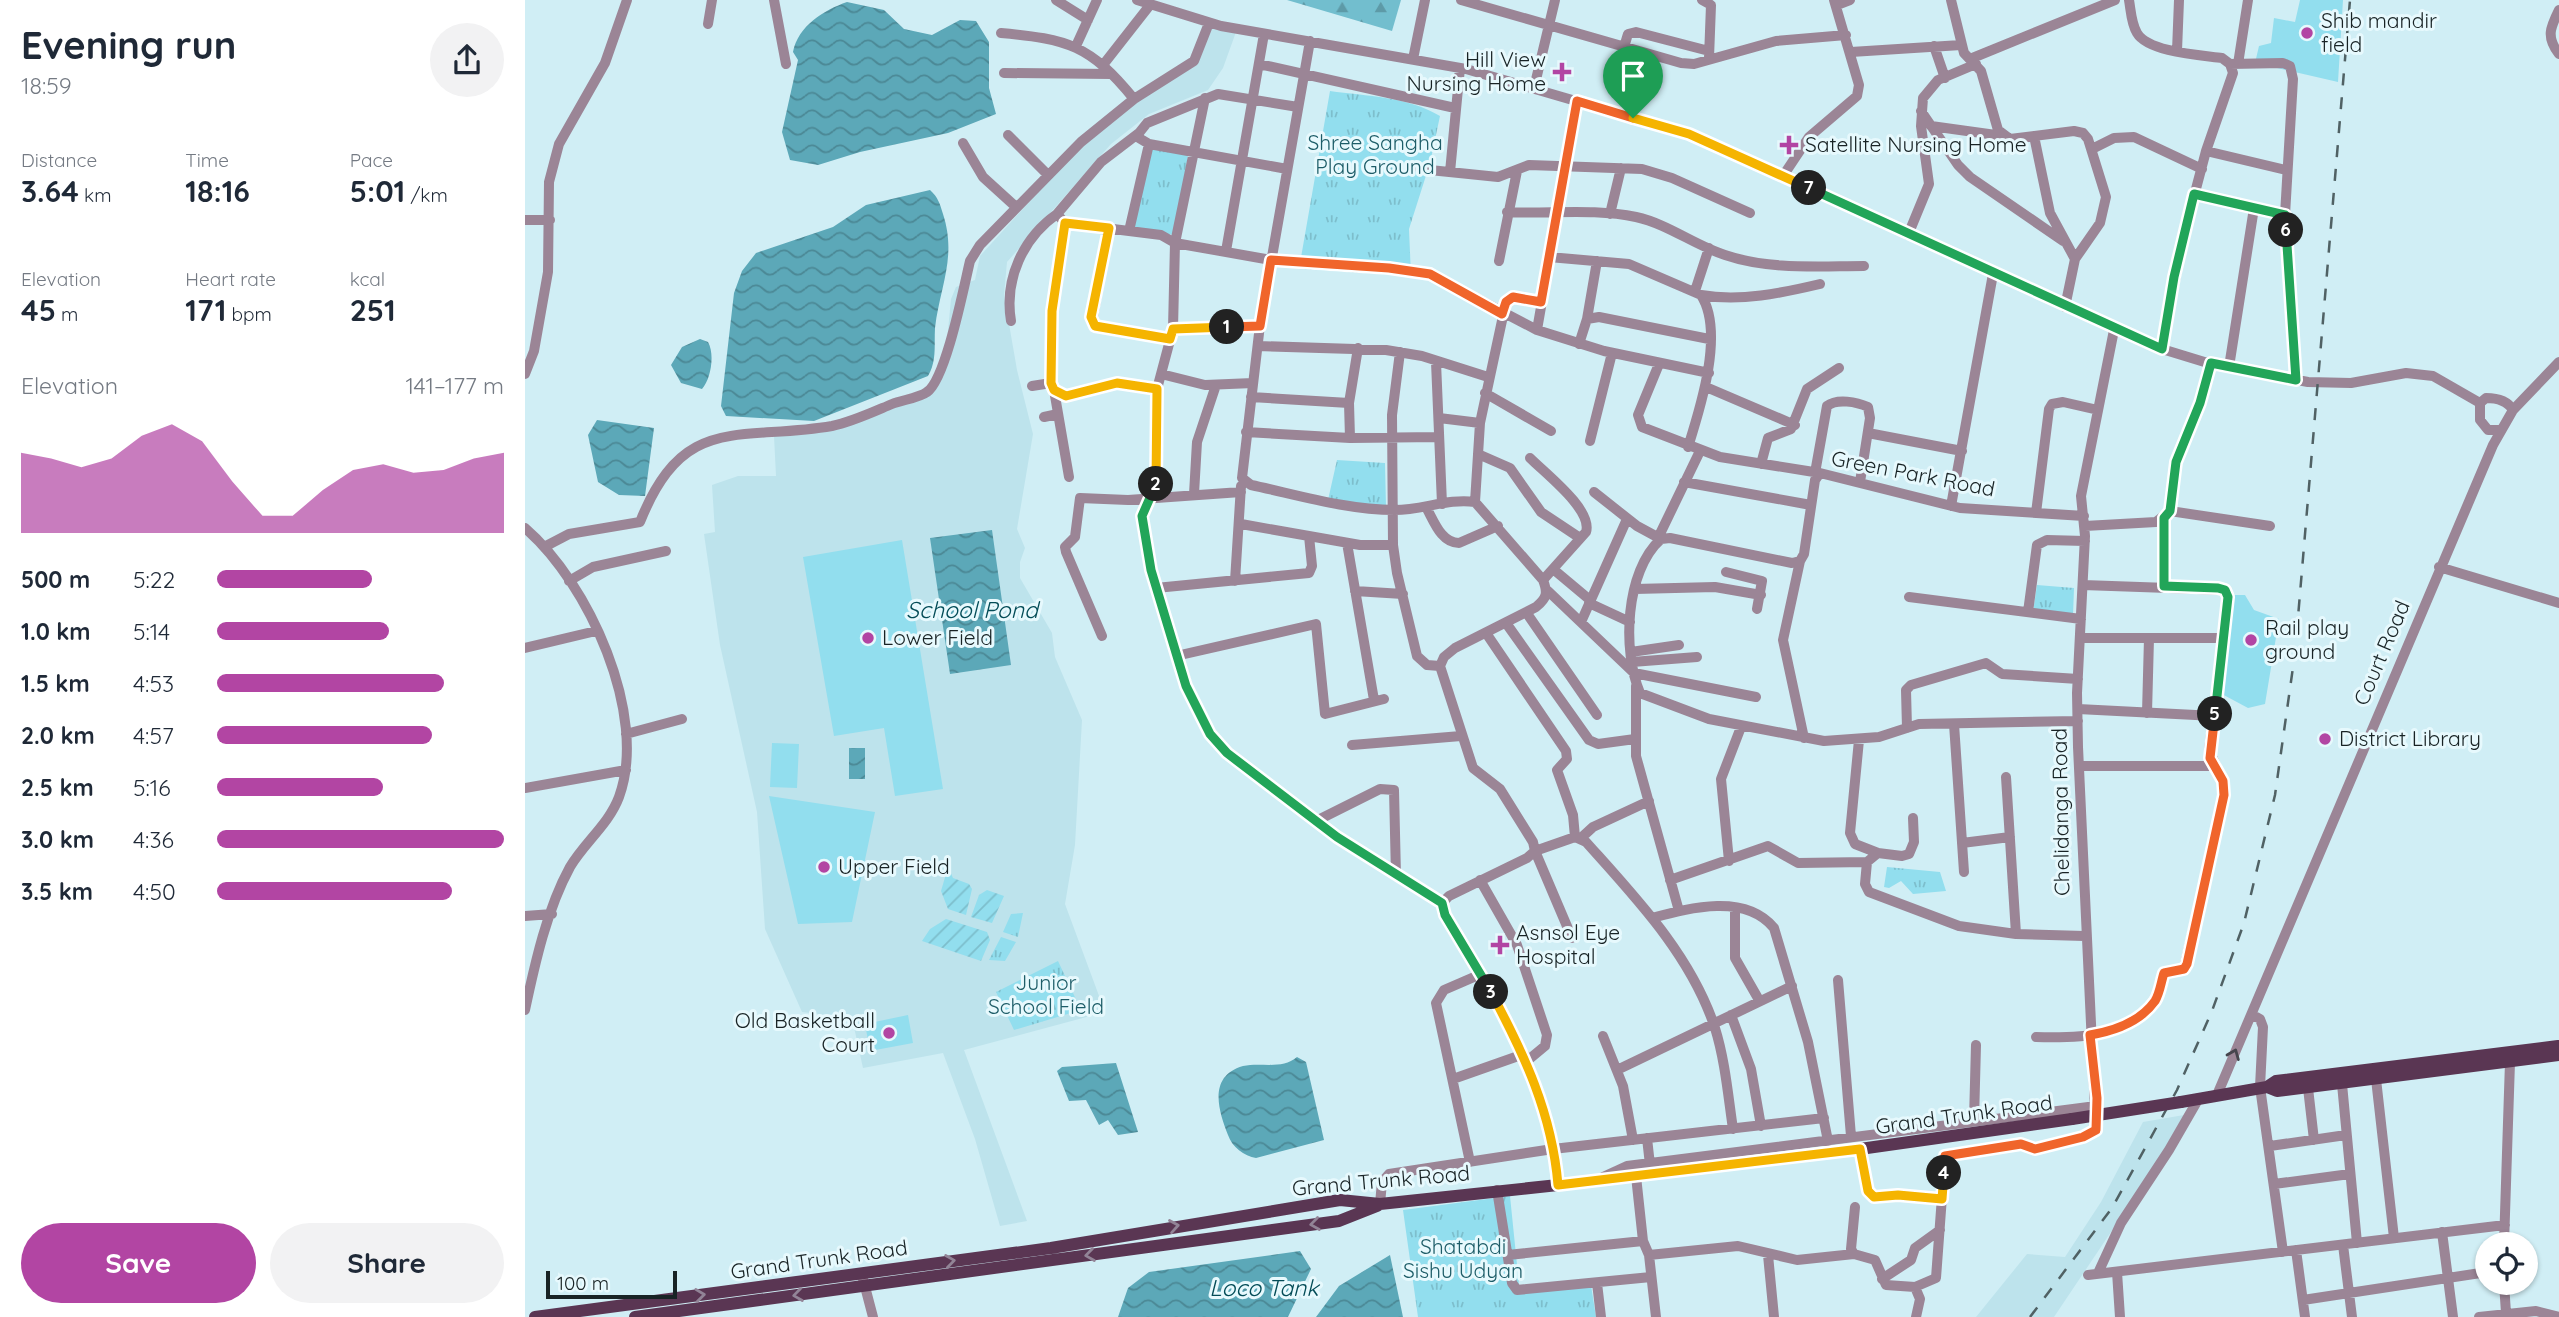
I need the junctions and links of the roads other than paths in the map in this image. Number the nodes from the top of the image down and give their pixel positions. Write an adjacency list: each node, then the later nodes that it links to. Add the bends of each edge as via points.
1 (627, 0): 86 (street, via 605,64 559,144 549,181)
2 (712, 0): 22 (street)
3 (773, 0): 38 (street)
4 (1056, 0): 20 (street)
5 (1097, 0): 20 (street)
6 (1137, 0): 18 (street)
7 (1425, 0): 36 (street)
8 (1461, 0): 23 (street)
9 (1555, 0): 23 (street)
10 (1702, 0): 35 (street, via 1711,5 1713,13)
11 (1850, 0): 17 (street)
12 (1951, 0): 28 (street)
13 (2115, 0): 37 (street)
14 (2129, 0): 32 (street, via 2138,35 2148,44)
15 (2179, 0): 32 (street)
16 (2248, 0): 40 (street)
17 (1835, 3): 26 (street)
18 (1150, 5): 21 (street); 41 (street)
19 (2559, 10): 34 (street, via 2549,30 2550,43)
20 (1088, 20): 29 (street)
21 (1209, 23): 25 (street); 49 (street, via 1194,61)
22 (708, 24)
23 (1549, 24): 31 (street); 47 (street)
24 (1001, 33): 29 (street, via 1054,38)
25 (1264, 34): 27 (street); 39 (street)
26 (1846, 35): 33 (street); 35 (street, via 1776,41)
27 (1310, 41): 36 (street); 44 (street)
28 (1961, 45): 30 (street); 37 (street)
29 (1076, 46): 41 (street)
30 (1934, 46): 33 (street); 46 (street)
31 (1624, 47): 35 (street, via 1681,63); 35 (street, via 1628,34 1636,32)
32 (2177, 51): 40 (street)
33 (1851, 52): 75 (street, via 1857,96 1808,137)
34 (2559, 54)
35 (1709, 55)
36 (1412, 59): 42 (street)
37 (1973, 62): 46 (street); 58 (street)
38 (786, 64)
39 (1259, 64): 44 (street); 50 (street)
40 (2234, 64): 64 (street, via 2230,88); 71 (street, via 2290,66)
41 (1103, 65): 45 (street)
42 (1459, 68): 47 (street); 53 (street)
43 (1004, 73): 45 (street)
44 (1304, 73): 52 (street); 53 (street)
45 (1111, 74): 49 (street)
46 (1945, 78): 54 (street, via 1928,89)
47 (1534, 88): 51 (street)
48 (1205, 98): 50 (street, via 1227,94); 56 (street, via 1147,123); 63 (street)
49 (1134, 99): 74 (street)
50 (1252, 99): 52 (street); 65 (street)
51 (1577, 101): 66 (street); 75 (street, via 1689,134)
52 (1298, 107): 68 (street)
53 (1455, 108): 73 (street)
54 (1921, 111): 55 (street); 89 (street, via 1929,184)
55 (1931, 126): 58 (street); 90 (street, via 1970,177)
56 (1139, 132): 61 (street, via 1139,138); 84 (street, via 1101,162)
57 (1008, 135): 74 (street)
58 (2003, 136): 59 (street)
59 (2034, 136): 62 (street, via 2083,133); 90 (street, via 2050,213)
60 (964, 143): 77 (street, via 983,177)
61 (1149, 144): 63 (street); 88 (street)
62 (2092, 149): 70 (street, via 2115,138 2134,137); 95 (street, via 2106,197 2100,223)
63 (1196, 151): 65 (street); 91 (street)
64 (2206, 151): 70 (street); 71 (street)
65 (1241, 161): 68 (street); 93 (street)
66 (1565, 168): 67 (street); 72 (street, via 1529,165); 81 (street)
67 (1621, 168): 80 (street, via 1657,173); 82 (street)
68 (1287, 169): 96 (street)
69 (1420, 169): 73 (street)
70 (2202, 169): 76 (street)
71 (2286, 170): 83 (street)
72 (1517, 171): 73 (street, via 1499,177); 79 (street)
73 (1450, 172)
74 (1047, 174): 77 (street)
75 (1783, 176): 89 (street)
76 (2194, 194): 78 (street); 116 (street)
77 (1016, 207): 189 (street, via 970,261 939,375 927,392 834,425 713,438 683,453 663,476 640,522 569,534)
78 (2254, 208): 83 (street); 123 (street)
79 (1507, 212): 81 (street); 97 (street)
80 (1750, 213)
81 (1557, 214): 82 (street); 94 (street)
82 (1610, 214): 92 (street, via 1650,221)
83 (2285, 215): 129 (street)
84 (1061, 218): 87 (street); 107 (street, via 1036,231 1020,256 1008,300); 133 (street, via 1052,311)
85 (525, 220): 86 (street)
86 (550, 220): 126 (street, via 548,272 534,351)
87 (1109, 228): 88 (street); 111 (street, via 1092,322 1100,328)
88 (1129, 231): 91 (street)
89 (1908, 234): 100 (street)
90 (2063, 241): 95 (street)
91 (1175, 243): 93 (street); 111 (street)
92 (1709, 248): 99 (street, via 1776,265); 102 (street)
93 (1226, 251): 96 (street)
94 (1549, 257): 98 (street); 103 (street)
95 (2075, 259): 104 (street)
96 (1271, 260): 105 (street, via 1430,274); 108 (street)
97 (1499, 261)
98 (1597, 261): 102 (street, via 1644,269); 106 (street)
99 (1864, 266)
100 (1993, 274): 104 (street); 156 (street)
101 (1820, 284): 102 (street, via 1758,295 1717,298)
102 (1698, 293): 112 (street, via 1707,309)
103 (1541, 302): 105 (street, via 1513,297); 109 (street)
104 (2065, 307): 110 (street)
105 (1502, 314): 109 (street); 128 (street)
106 (1587, 319): 112 (street, via 1599,317); 113 (street)
107 (1011, 321)
108 (1260, 326): 111 (street); 114 (street)
109 (1537, 330): 113 (street)
110 (2114, 330): 116 (street); 140 (street, Chelidanga Road)
111 (1171, 334): 127 (street)
112 (1709, 339): 125 (street)
113 (1579, 344): 118 (street)
114 (1258, 346): 115 (street); 130 (street)
115 (1358, 348): 117 (street); 138 (street)
116 (2162, 349): 121 (street)
117 (1400, 352): 119 (street); 151 (street)
118 (1612, 353): 122 (street); 154 (street)
119 (1436, 362): 128 (street); 144 (street)
120 (2559, 362): 141 (street, Court Road)
121 (2211, 363): 123 (street); 176 (street, via 2176,462)
122 (1659, 364): 125 (street); 155 (street, via 1638,422)
123 (2229, 367): 129 (street)
124 (1839, 368): 146 (street, via 1807,389)
125 (1709, 373): 134 (street)
126 (525, 374)
127 (1161, 374): 131 (street); 135 (street)
128 (1488, 377): 136 (street)
129 (2296, 380): 139 (street, via 2351,383 2420,374 2447,382)
130 (1253, 383): 131 (street); 137 (street)
131 (1216, 385): 167 (street, via 1196,442)
132 (1032, 387): 133 (street)
133 (1053, 387): 135 (street, via 1066,396 1117,383); 142 (street)
134 (1706, 387): 146 (street); 155 (street)
135 (1157, 389): 168 (street, via 1156,481)
136 (1485, 393): 145 (street); 148 (street)
137 (1251, 397): 138 (street); 149 (street)
138 (1349, 403): 153 (street)
139 (2480, 403): 141 (street, via 2494,398); 147 (street, via 2480,420 2489,430)
140 (2098, 410): 175 (street, via 2057,401 2049,409); 178 (street, Chelidanga Road, via 2081,496)
141 (2513, 410): 147 (street, Court Road)
142 (1058, 414): 143 (street); 161 (street)
143 (1044, 417)
144 (1439, 418): 145 (street); 152 (street)
145 (1480, 423): 157 (street)
146 (1795, 425): 159 (street, via 1768,438)
147 (2501, 430): 193 (street, Court Road)
148 (1551, 431)
149 (1246, 432): 153 (street); 162 (street)
150 (1868, 433): 156 (street); 160 (street, via 1868,407 1830,402); 164 (street)
151 (1391, 437): 152 (street); 153 (street); 174 (street)
152 (1440, 437): 170 (street)
153 (1350, 438)
154 (1590, 441)
155 (1694, 449): 159 (street); 163 (street)
156 (1962, 451): 172 (street)
157 (1478, 454): 169 (street); 184 (street, via 1510,468 1541,512)
158 (1530, 458): 184 (street, via 1584,512 1588,525)
159 (1761, 464): 160 (street)
160 (1817, 473): 164 (street, Green Park Road); 171 (street, Green Park Road)
161 (1069, 477)
162 (1242, 478): 165 (street); 174 (street, via 1251,485)
163 (1683, 482): 171 (street); 185 (street)
164 (1860, 482): 172 (street, Green Park Road)
165 (1241, 492): 167 (street); 179 (street)
166 (1594, 492): 177 (street)
167 (1194, 494): 168 (street)
168 (1151, 498): 202 (street, via 1142,516); 219 (street, via 1084,496 1077,503 1076,533 1065,547)
169 (1475, 502): 170 (street); 180 (street)
170 (1442, 504): 173 (street)
171 (1811, 505): 192 (street, Green Park Road)
172 (1951, 506): 175 (street, Green Park Road)
173 (1426, 507): 174 (street); 180 (street, via 1445,540 1452,543)
174 (1394, 510): 188 (street)
175 (2036, 513): 178 (street, Green Park Road)
176 (2167, 515): 178 (street, via 2156,522); 181 (street); 200 (street)
177 (1627, 519): 185 (street); 208 (street)
178 (2084, 521): 186 (street, Chelidanga Road)
179 (1241, 524): 183 (street); 197 (street)
180 (1498, 526): 198 (street)
181 (2270, 526)
182 (525, 528): 189 (street)
183 (1309, 536): 187 (street); 197 (street, via 1313,566 1308,573)
184 (1580, 538): 194 (street)
185 (1660, 538): 190 (street); 203 (street)
186 (2085, 541): 199 (street, Chelidanga Road); 212 (street, via 2047,540 2037,545)
187 (1347, 542): 188 (street); 204 (street)
188 (1394, 545): 205 (street)
189 (547, 546): 196 (street)
190 (1730, 550): 192 (street); 195 (street)
191 (666, 551): 196 (street, via 593,567)
192 (1800, 561): 242 (street, Green Park Road, via 1783,640)
193 (2439, 567): 209 (street); 280 (street, Court Road)
194 (1553, 569): 198 (street); 208 (street)
195 (1726, 572): 201 (street); 206 (street, via 1760,579)
196 (569, 581): 217 (street)
197 (1235, 581): 202 (street)
198 (1546, 585): 211 (street, via 1545,600); 215 (street)
199 (2083, 585): 200 (street); 213 (street, Chelidanga Road)
200 (2164, 586): 222 (street, via 2225,590)
201 (1723, 587): 203 (street); 206 (street)
202 (1156, 588): 225 (street)
203 (1635, 589): 216 (street)
204 (1355, 591): 205 (street); 225 (street, via 1379,699 1325,714 1316,624)
205 (1403, 594): 227 (street, via 1417,656 1427,665)
206 (1761, 595): 210 (street)
207 (1909, 597): 212 (street)
208 (1590, 602): 215 (street); 216 (street)
209 (2559, 603)
210 (1757, 609)
211 (1526, 612): 214 (street); 233 (street)
212 (2028, 612): 213 (street)
213 (2081, 619): 220 (street, Chelidanga Road)
214 (1506, 622): 218 (street); 243 (street, via 1589,740 1598,744)
215 (1581, 622): 228 (street)
216 (1630, 622): 228 (street)
217 (596, 631): 224 (street); 240 (street, via 621,701)
218 (1486, 633): 227 (street, via 1455,648); 254 (street, via 1566,751 1567,759 1557,770)
219 (1102, 636)
220 (2080, 638): 221 (street); 229 (street, Chelidanga Road)
221 (2149, 638): 222 (street); 232 (street)
222 (2223, 638): 234 (street)
223 (1679, 645): 228 (street)
224 (525, 649)
225 (1176, 656): 253 (street, via 1210,734 1227,753)
226 (1697, 657): 228 (street)
227 (1440, 666): 241 (street)
228 (1633, 667): 230 (street); 238 (street, via 1640,693); 243 (street)
229 (2078, 679): 231 (street, Chelidanga Road); 239 (street, via 2002,674 1986,663 1969,667 1911,684 1906,690)
230 (1756, 697)
231 (2078, 709): 232 (street); 236 (street, Chelidanga Road)
232 (2147, 713): 234 (street)
233 (1597, 715)
234 (2214, 716): 247 (street, via 2209,750)
235 (681, 719): 240 (street)
236 (2078, 721): 237 (street); 246 (street, Chelidanga Road)
237 (1954, 724): 239 (street); 256 (street)
238 (1741, 727): 242 (street); 259 (street, via 1721,779)
239 (1907, 728): 244 (street)
240 (626, 734): 248 (street)
241 (1461, 736): 245 (street); 257 (street, via 1473,768 1500,789)
242 (1804, 738): 244 (street)
243 (1635, 739): 251 (street)
244 (1859, 740): 258 (street, via 1850,833 1855,844)
245 (1352, 745)
246 (2078, 766): 247 (street); 272 (street, Chelidanga Road)
247 (2214, 766): 282 (street, via 2223,781 2224,795 2187,964 2184,969 2164,973 2154,1001 2134,1019 2120,1029)
248 (626, 770): 250 (street); 268 (street, via 615,807 573,863)
249 (2006, 777): 255 (street)
250 (525, 788)
251 (1649, 802): 254 (street); 264 (street)
252 (1913, 818): 258 (street, via 1915,842 1909,854)
253 (1316, 821): 262 (street); 262 (street, via 1380,789 1394,790)
254 (1578, 837): 257 (street); 270 (street)
255 (2010, 838): 256 (street); 271 (street)
256 (1962, 843): 261 (street)
257 (1535, 851): 263 (street); 273 (street)
258 (1878, 853): 260 (street)
259 (1729, 861): 260 (street, via 1768,846 1798,863); 264 (street)
260 (1867, 862): 271 (street, via 1865,884 1875,895 1950,923)
261 (1964, 872)
262 (1396, 876): 265 (street)
263 (1480, 880): 265 (street); 287 (street, via 1517,945 1547,1035 1545,1046)
264 (1670, 880): 267 (street)
265 (1442, 903): 274 (street)
266 (1735, 908): 267 (street); 276 (street, via 1754,912 1775,928); 277 (street, via 1735,958)
267 (1679, 911): 270 (street)
268 (552, 914): 269 (street); 278 (street)
269 (525, 916)
270 (1653, 918): 281 (street, via 1688,972)
271 (2016, 934): 272 (street)
272 (2084, 936): 282 (street, Chelidanga Road)
273 (1572, 938)
274 (1481, 974): 287 (street); 290 (street, via 1444,990 1436,1003)
275 (1838, 980): 303 (street)
276 (1792, 986): 277 (street); 298 (street)
277 (1759, 1000): 279 (street)
278 (525, 1010)
279 (1731, 1015): 281 (street); 300 (street, via 1751,1069)
280 (2253, 1015): 293 (street, via 2260,1019 2264,1036); 295 (street, Court Road, one-way to 280)
281 (1714, 1025): 289 (street); 301 (street)
282 (2090, 1035): 284 (street); 297 (street, Chelidanga Road)
283 (1603, 1037): 289 (street)
284 (2036, 1037)
285 (1976, 1045): 299 (street)
286 (2559, 1048): 288 (main road); 293 (main road)
287 (1526, 1057): 290 (street); 309 (street)
288 (2510, 1062): 291 (main road); 322 (street)
289 (1617, 1070): 305 (street)
290 (1453, 1079): 311 (street)
291 (2376, 1079): 292 (main road); 326 (street)
292 (2341, 1084): 294 (main road); 302 (street)
293 (2268, 1088): 294 (main road); 295 (main road, Grand Trunk Road); 308 (street)
294 (2308, 1088): 306 (street)
295 (2217, 1095): 296 (main road, Grand Trunk Road)
296 (2190, 1100): 310 (main road, Grand Trunk Road, bridge); 336 (street, via 2169,1150 2093,1274)
297 (2096, 1102): 299 (street); 319 (street, via 2096,1130 2083,1137 2035,1149 2021,1144 1945,1156)
298 (1824, 1118): 300 (street); 307 (street)
299 (1974, 1120): 303 (street)
300 (1761, 1126): 301 (street)
301 (1733, 1129): 304 (street)
302 (2346, 1135): 306 (street); 313 (street)
303 (1851, 1136): 307 (street)
304 (1647, 1138): 305 (street); 312 (street)
305 (1633, 1140): 309 (street)
306 (2314, 1140): 308 (street)
307 (1828, 1141): 312 (street)
308 (2270, 1146): 316 (street)
309 (1553, 1149): 311 (street); 317 (street)
310 (1860, 1149): 314 (main road, Grand Trunk Road); 319 (street, via 1868,1191 1874,1197)
311 (1470, 1162): 320 (street, via 1389,1174 1382,1182)
312 (1650, 1165): 315 (street, via 1627,1166)
313 (2350, 1174): 316 (street); 328 (street)
314 (1636, 1176): 315 (main road, Grand Trunk Road); 327 (street)
315 (1598, 1180): 317 (main road, Grand Trunk Road)
316 (2274, 1184): 331 (street)
317 (1558, 1185): 318 (main road, Grand Trunk Road)
318 (1497, 1190): 320 (main road, Grand Trunk Road); 333 (street)
319 (1942, 1199): 323 (street)
320 (1380, 1204): 341 (main road, Grand Trunk Road, one-way to 320, via 1340,1200); 341 (main road, one-way to 341, via 1339,1221)
321 (1855, 1207): 332 (street, via 1850,1242)
322 (2505, 1225): 324 (street); 325 (street)
323 (1940, 1230): 340 (street, via 1915,1248 1911,1260); 343 (street, via 1936,1278)
324 (2442, 1232): 326 (street); 339 (street)
325 (2505, 1232)
326 (2394, 1238): 328 (street)
327 (1643, 1241): 333 (street); 334 (street)
328 (2357, 1243): 329 (street)
329 (2343, 1245): 330 (street); 344 (street)
330 (2296, 1250): 331 (street); 346 (street)
331 (2283, 1252): 336 (street)
332 (1854, 1254): 335 (street, via 1797,1260); 340 (street, via 1875,1260)
333 (1508, 1255): 342 (street, via 1517,1290)
334 (1649, 1255): 335 (street, via 1738,1246); 338 (street)
335 (1768, 1255): 354 (street)
336 (2117, 1272): 356 (street)
337 (2475, 1274): 339 (street)
338 (1651, 1277): 342 (street); 353 (street)
339 (2447, 1278): 344 (street); 359 (street)
340 (1882, 1279): 343 (street, via 1886,1285)
341 (864, 1280): 349 (main road, Grand Trunk Road, one-way to 341); 350 (main road, one-way to 350); 351 (street)
342 (1597, 1283): 352 (street)
343 (1915, 1287): 355 (street, via 1920,1299)
344 (2350, 1292): 346 (street); 358 (street)
345 (2505, 1295): 347 (street)
346 (2303, 1300): 357 (street)
347 (2506, 1313): 348 (street); 361 (street)
348 (2535, 1314): 362 (street)
349 (535, 1317)
350 (635, 1317)
351 (873, 1317)
352 (1601, 1317)
353 (1656, 1317)
354 (1774, 1317)
355 (1916, 1317)
356 (2120, 1317)
357 (2305, 1317)
358 (2352, 1317)
359 (2453, 1317)
360 (2479, 1317): 361 (street)
361 (2486, 1317)
362 (2559, 1317)

